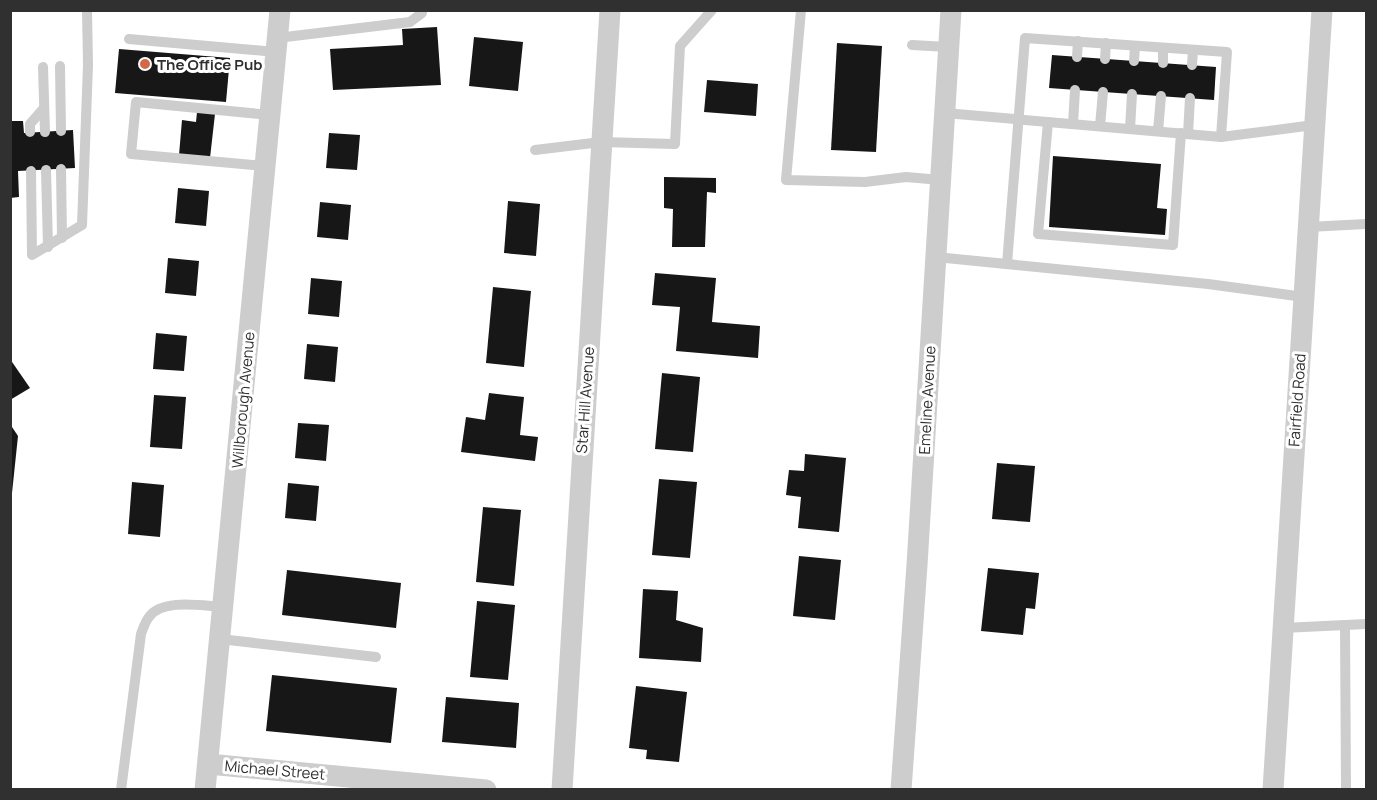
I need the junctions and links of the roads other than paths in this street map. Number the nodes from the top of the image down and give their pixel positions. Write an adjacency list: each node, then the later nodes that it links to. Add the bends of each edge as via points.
1 (87, 10): 54 (lane, via 82,225)
2 (280, 10): 12 (street, Willborough Avenue)
3 (422, 10): 12 (lane, via 410,22)
4 (610, 10): 45 (street, Star Hill Avenue)
5 (712, 10): 45 (lane, via 680,46 675,144)
6 (801, 10): 51 (lane, via 786,180)
7 (951, 10): 15 (street, Emeline Avenue)
8 (1322, 10): 36 (street, Fairfield Road)
9 (129, 39): 12 (lane)
10 (1078, 41): 11 (lane); 18 (lane); 33 (lane, via 1024,38)
11 (1106, 44): 14 (lane); 19 (lane)
12 (277, 45): 32 (street, Willborough Avenue)
13 (912, 45): 15 (lane)
14 (1135, 46): 16 (lane); 20 (lane)
15 (948, 47): 31 (street, Emeline Avenue)
16 (1163, 48): 17 (lane); 21 (lane)
17 (1193, 50): 22 (lane); 44 (lane, via 1227,52)
18 (1077, 57)
19 (1105, 59)
20 (1134, 61)
21 (1162, 63)
22 (1192, 65)
23 (60, 66): 39 (lane)
24 (43, 67): 30 (lane)
25 (1075, 90): 35 (lane)
26 (1103, 92): 37 (lane)
27 (1132, 94): 38 (lane)
28 (1161, 96): 40 (lane)
29 (1190, 98): 43 (lane)
30 (44, 108): 41 (lane, via 30,124); 42 (lane)
31 (945, 113): 33 (lane); 51 (street, Emeline Avenue)
32 (270, 115): 47 (street, Willborough Avenue); 47 (lane, via 136,102 131,154)
33 (1017, 120): 34 (lane); 57 (lane)
34 (1048, 122): 35 (lane); 43 (lane, via 1038,234 1173,245)
35 (1073, 124): 37 (lane)
36 (1314, 125): 44 (lane); 53 (street, Fairfield Road)
37 (1100, 126): 38 (lane)
38 (1130, 129): 40 (lane)
39 (61, 131)
40 (1158, 131): 43 (lane)
41 (30, 132)
42 (45, 132)
43 (1184, 133): 44 (lane)
44 (1221, 137)
45 (601, 142): 46 (lane); 69 (street, Star Hill Avenue)
46 (535, 150)
47 (265, 166): 59 (street, Willborough Avenue)
48 (61, 169): 54 (lane)
49 (46, 170): 55 (lane)
50 (31, 171): 55 (lane, via 32,255)
51 (941, 180): 56 (street, Emeline Avenue)
52 (1366, 224): 53 (lane)
53 (1308, 226): 58 (street, Fairfield Road)
54 (62, 238): 55 (lane)
55 (48, 247)
56 (936, 257): 57 (lane); 70 (street, Emeline Avenue)
57 (1007, 264): 58 (lane)
58 (1304, 297): 62 (street, Fairfield Road)
59 (223, 607): 63 (street, Willborough Avenue); 66 (lane, via 177,604 160,608 149,616 141,634)
60 (1366, 624): 61 (lane)
61 (1345, 625): 62 (lane); 72 (lane)
62 (1283, 628): 71 (street, Fairfield Road)
63 (220, 639): 64 (lane); 65 (street, Willborough Avenue)
64 (376, 657)
65 (208, 764): 67 (street, Willborough Avenue); 68 (street, Michael Street)
66 (121, 789)
67 (205, 789)
68 (486, 789)
69 (562, 789)
70 (901, 789)
71 (1274, 789)
72 (1346, 789)

